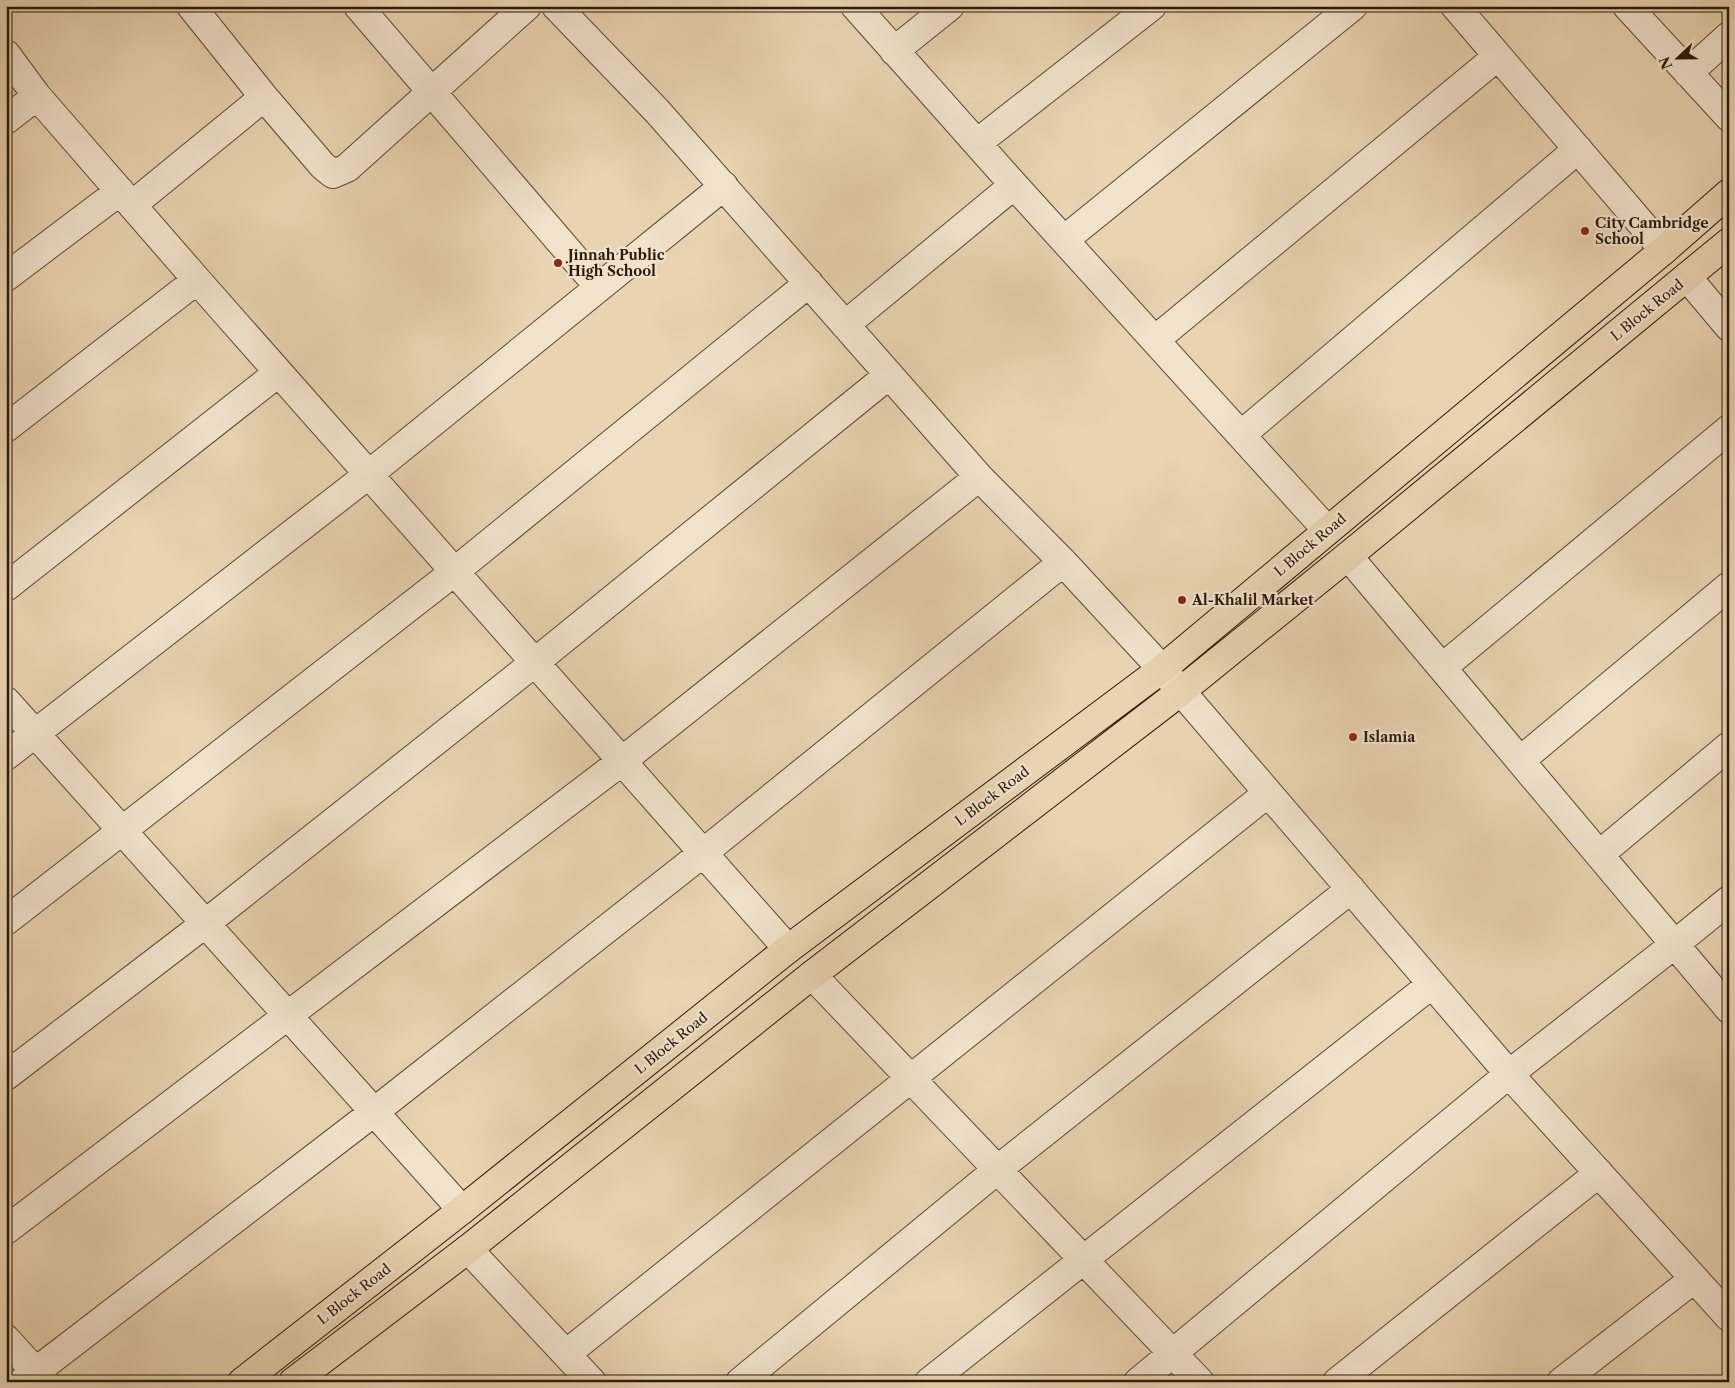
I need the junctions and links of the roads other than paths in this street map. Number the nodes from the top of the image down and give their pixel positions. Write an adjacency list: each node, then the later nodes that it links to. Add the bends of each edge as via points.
1 (191, 6): 18 (street)
2 (358, 6): 16 (street)
3 (527, 6): 16 (street)
4 (556, 6): 24 (street)
5 (855, 6): 12 (street)
6 (950, 6): 12 (street)
7 (1152, 6): 21 (street)
8 (1353, 6): 27 (street)
9 (1455, 6): 14 (street)
10 (1627, 6): 15 (street)
11 (1729, 36): 15 (street)
12 (894, 51): 21 (street)
13 (6, 54): 17 (street)
14 (1498, 56): 22 (street); 37 (street)
15 (1688, 73): 19 (street)
16 (431, 92): 18 (street, via 347,168 332,174); 34 (street)
17 (37, 96): 20 (street); 26 (street)
18 (264, 97): 26 (street)
19 (1729, 116)
20 (6, 120)
21 (977, 143): 23 (street)
22 (1578, 149): 29 (street); 42 (street)
23 (1014, 185): 27 (street); 35 (street)
24 (724, 186): 33 (street); 34 (street)
25 (1729, 193): 29 (main road, L Block Road)
26 (126, 198): 31 (street); 32 (street)
27 (1064, 240): 37 (street)
28 (1729, 242): 30 (main road, L Block Road)
29 (1664, 250): 45 (main road, L Block Road)
30 (1687, 276): 36 (street); 46 (main road, L Block Road)
31 (6, 277)
32 (197, 280): 38 (street); 40 (street)
33 (809, 283): 35 (street); 48 (street)
34 (599, 287): 43 (street)
35 (845, 325): 39 (street)
36 (1729, 326)
37 (1155, 340): 42 (street)
38 (278, 373): 43 (street); 50 (street)
39 (889, 375): 44 (street); 51 (street)
40 (6, 428)
41 (1729, 429): 52 (street)
42 (1241, 435): 45 (street)
43 (368, 475): 48 (street); 56 (street)
44 (979, 477): 47 (street); 60 (street)
45 (1327, 530): 53 (main road, L Block Road)
46 (1348, 556): 52 (street); 54 (main road, L Block Road)
47 (1063, 562): 53 (street); 63 (street)
48 (454, 572): 51 (street); 62 (street)
49 (1729, 586): 59 (street)
50 (6, 587)
51 (534, 663): 60 (street); 68 (street)
52 (1443, 667): 59 (street)
53 (1162, 669): 54 (street); 70 (main road, L Block Road)
54 (1180, 692): 61 (street); 71 (main road, L Block Road)
55 (6, 701): 56 (street)
56 (35, 734): 58 (street); 62 (street)
57 (1729, 746): 64 (street)
58 (6, 756)
59 (1520, 760): 64 (street)
60 (622, 762): 63 (street); 74 (street)
61 (1268, 793): 65 (street); 77 (street)
62 (123, 831): 67 (street); 68 (street)
63 (703, 853): 70 (street); 78 (street)
64 (1600, 854): 69 (street)
65 (1351, 889): 72 (street); 79 (street)
66 (1729, 900): 69 (street)
67 (6, 921)
68 (206, 924): 74 (street); 76 (street)
69 (1675, 944): 73 (street); 75 (street)
70 (788, 949): 81 (main road, L Block Road)
71 (812, 975): 77 (street); 83 (main road, L Block Road)
72 (1432, 984): 75 (street); 84 (street)
73 (1729, 1009)
74 (288, 1014): 78 (street); 82 (street)
75 (1509, 1074): 80 (street); 89 (street)
76 (6, 1076)
77 (910, 1078): 79 (street); 88 (street)
78 (374, 1112): 81 (street); 90 (street)
79 (997, 1170): 84 (street); 94 (street)
80 (1599, 1173): 85 (street); 98 (street)
81 (462, 1210): 91 (main road, L Block Road)
82 (6, 1230)
83 (468, 1249): 88 (street); 92 (main road, L Block Road)
84 (1084, 1261): 89 (street); 95 (street)
85 (1694, 1279): 86 (street); 99 (street)
86 (1729, 1317)
87 (6, 1339): 90 (street)
88 (566, 1354): 93 (street)
89 (1173, 1354): 96 (street); 97 (street)
90 (34, 1378)
91 (242, 1382)
92 (293, 1382)
93 (592, 1382)
94 (740, 1382)
95 (929, 1382)
96 (1138, 1382)
97 (1200, 1382)
98 (1337, 1382)
99 (1561, 1382)

